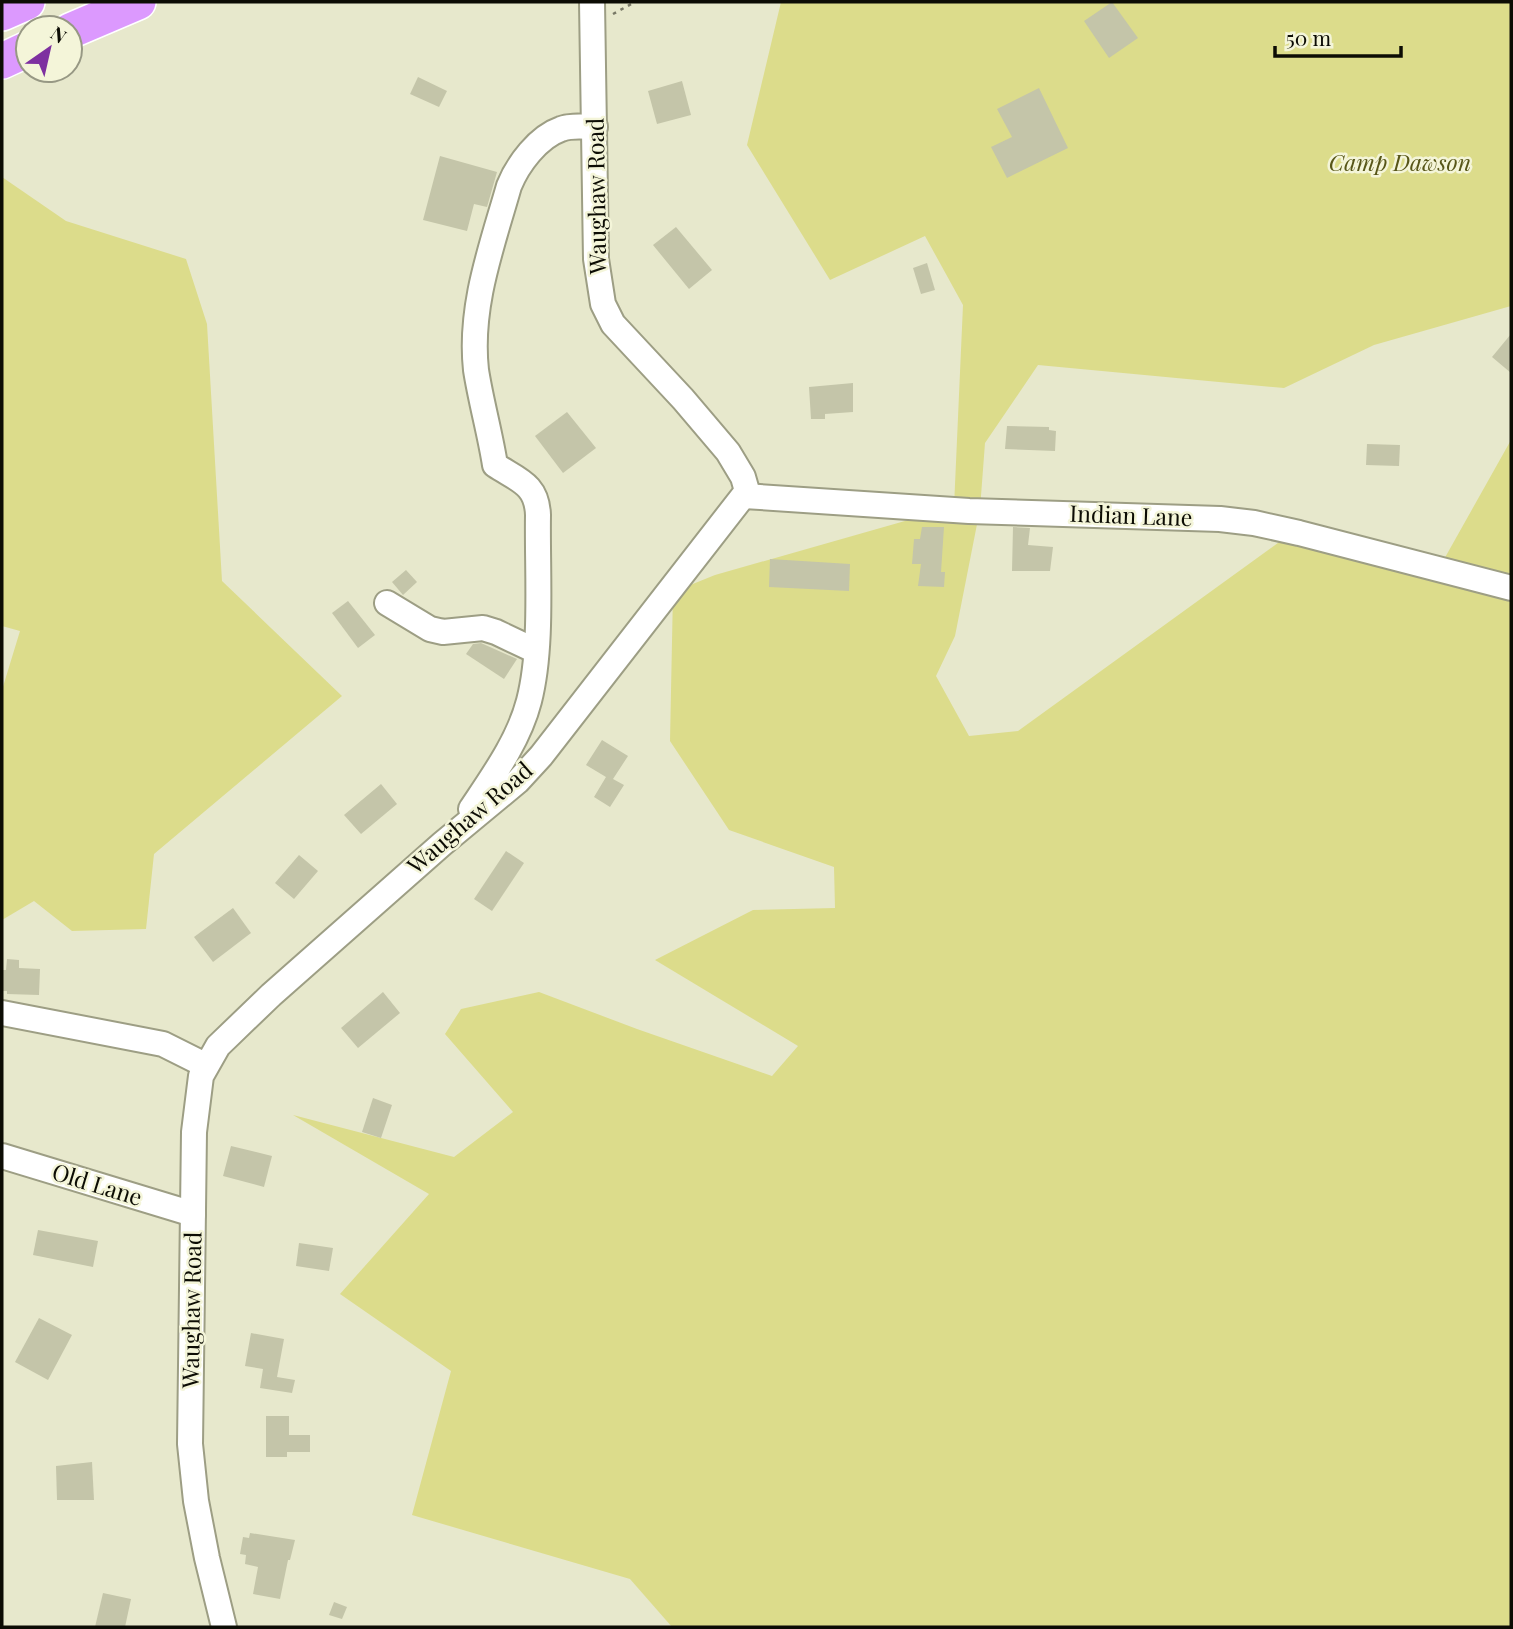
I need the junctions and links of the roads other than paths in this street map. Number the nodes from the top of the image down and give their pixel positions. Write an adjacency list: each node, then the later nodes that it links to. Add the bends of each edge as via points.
1 (27, 2): 4 (highway)
2 (138, 2): 5 (highway)
3 (592, 2): 6 (street, Waughaw Road)
4 (2, 13)
5 (84, 25)
6 (595, 127): 7 (street, Waughaw Road, via 596,259 607,314 728,452 743,477); 10 (street, via 568,127 552,133 517,170 478,302 476,370 495,465 527,485 538,503)
7 (744, 496): 8 (street, Indian Lane, via 1254,523); 11 (street, Waughaw Road, via 541,756)
8 (1511, 588)
9 (387, 603): 10 (street, via 430,629 482,628)
10 (536, 650): 11 (street, via 535,673 521,722)
11 (457, 832): 13 (street, Waughaw Road, via 271,995 218,1046)
12 (2, 1013): 13 (street, via 163,1044)
13 (205, 1065): 15 (street, Waughaw Road, via 195,1110)
14 (2, 1156): 15 (street, Old Lane)
15 (193, 1214): 16 (street, Waughaw Road, via 190,1444 204,1546)
16 (224, 1627)

